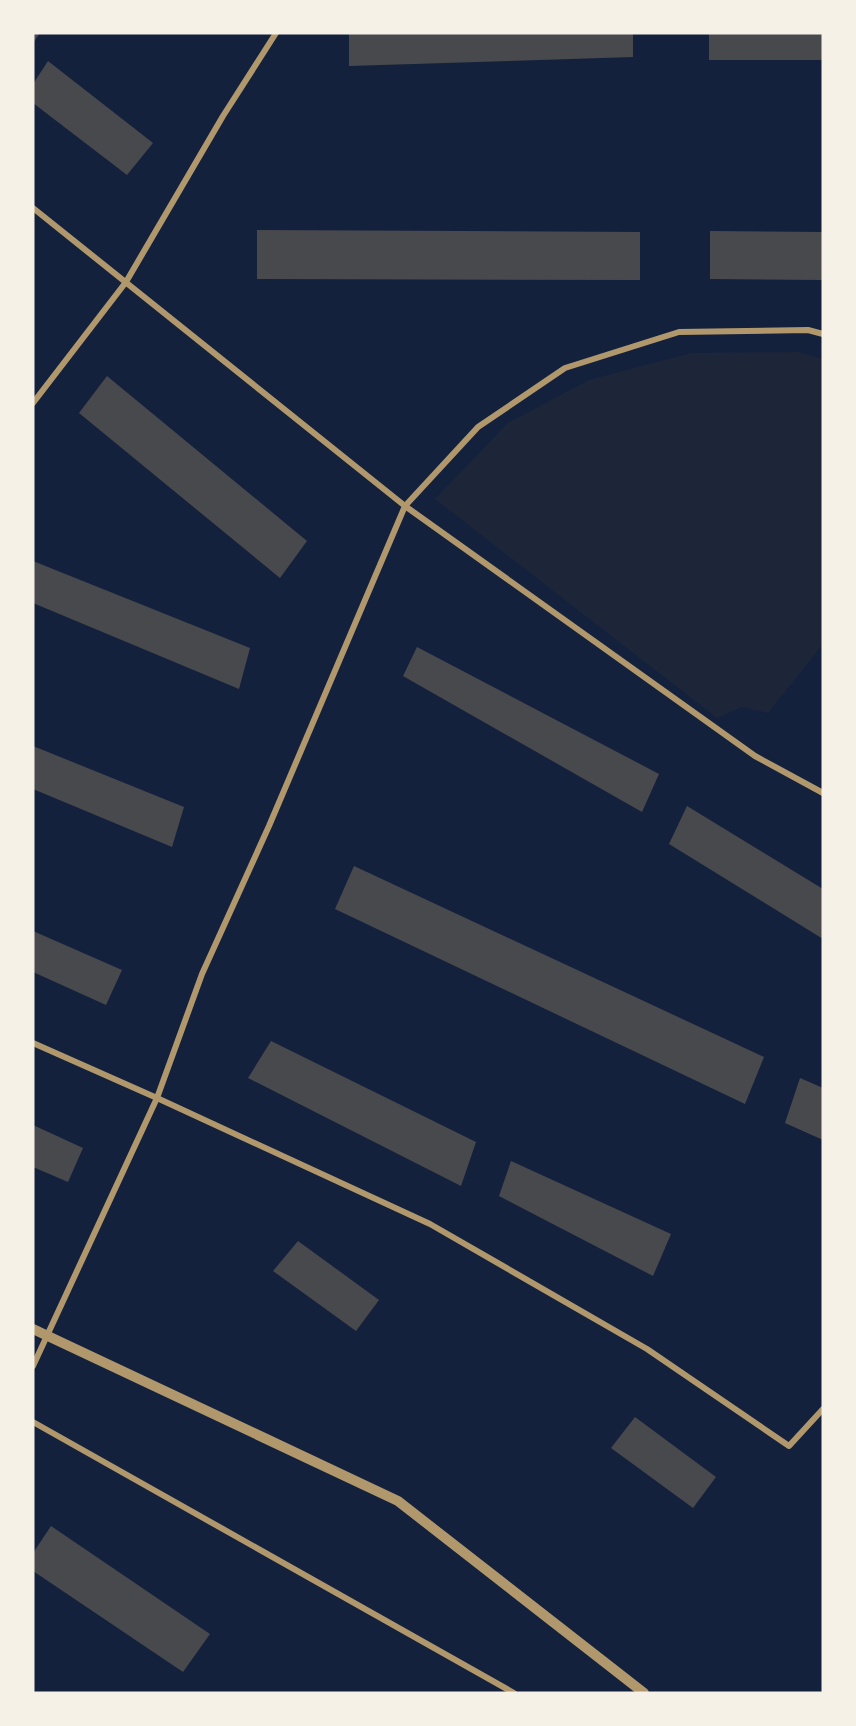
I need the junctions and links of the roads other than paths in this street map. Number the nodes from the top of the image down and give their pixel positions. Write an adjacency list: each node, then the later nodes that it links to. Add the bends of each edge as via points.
1 (276, 33): 3 (street)
2 (33, 208): 3 (street)
3 (126, 282): 5 (street); 6 (street)
4 (823, 334): 6 (street, via 808,330 679,332 565,368 478,427)
5 (33, 403)
6 (405, 506): 7 (street, via 755,756); 9 (street, via 202,974)
7 (823, 793)
8 (33, 1042): 9 (street)
9 (157, 1098): 11 (street); 13 (street, via 430,1224 647,1348 789,1446)
10 (33, 1329): 11 (street)
11 (47, 1335): 12 (street); 16 (street, via 398,1501)
12 (33, 1366)
13 (823, 1409)
14 (33, 1422): 15 (street)
15 (514, 1693)
16 (644, 1693)

